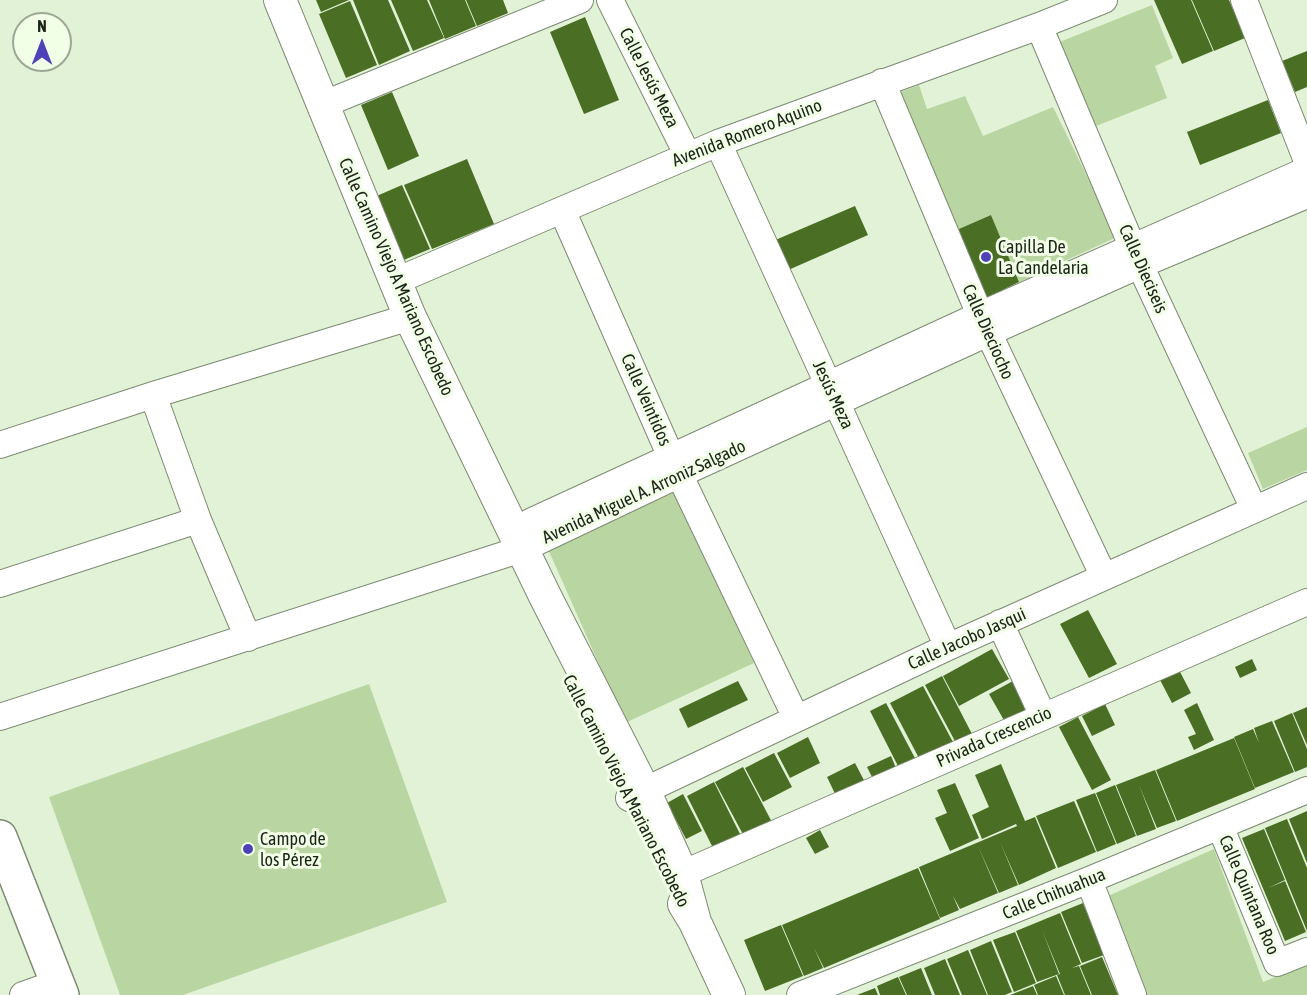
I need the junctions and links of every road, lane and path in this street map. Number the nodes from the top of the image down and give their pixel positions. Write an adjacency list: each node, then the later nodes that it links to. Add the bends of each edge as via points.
1 (280, 0): 8 (street, Calle Camino Viejo A Mariano Escobedo)
2 (580, 0): 8 (street)
3 (610, 0): 10 (street, Calle Jesús Meza)
4 (1104, 0): 6 (street, Avenida Romero Aquino)
5 (1244, 0): 11 (street)
6 (1039, 26): 7 (street, Avenida Romero Aquino); 15 (street, Calle Dieciseis)
7 (882, 82): 9 (street, Avenida Romero Aquino); 18 (street, Calle Dieciocho)
8 (322, 105): 16 (street, Calle Camino Viejo A Mariano Escobedo)
9 (718, 143): 10 (street, Avenida Romero Aquino); 19 (street, Jesús Meza)
10 (688, 156): 14 (street, Avenida Romero Aquino)
11 (1307, 161)
12 (1307, 171): 15 (street, Avenida Miguel A. Arroniz Salgado)
13 (1307, 195): 15 (street, Avenida Miguel A. Arroniz Salgado)
14 (561, 210): 16 (street, Avenida Romero Aquino); 22 (street, Calle Veintidos)
15 (1136, 256): 18 (street, Avenida Miguel A. Arroniz Salgado); 24 (street, Calle Dieciseis)
16 (396, 281): 17 (street, Calle Camino Viejo A Mariano Escobedo)
17 (410, 317): 20 (street); 26 (street, Calle Camino Viejo A Mariano Escobedo)
18 (984, 324): 19 (street, Avenida Miguel A. Arroniz Salgado); 27 (street, Calle Dieciocho)
19 (833, 394): 22 (street, Avenida Miguel A. Arroniz Salgado); 32 (street, Jesús Meza)
20 (153, 395): 21 (street); 25 (street)
21 (0, 445)
22 (676, 466): 26 (street, Avenida Miguel A. Arroniz Salgado, via 530,522); 35 (street, Calle Veintidos)
23 (1307, 486): 24 (street, Calle Jacobo Jasqui)
24 (1254, 509): 27 (street, Calle Jacobo Jasqui)
25 (198, 520): 28 (street); 31 (street)
26 (522, 549): 31 (street); 37 (street, Calle Camino Viejo A Mariano Escobedo, via 513,567 519,582)
27 (1104, 578): 30 (street, Calle Jacobo Jasqui)
28 (0, 584)
29 (1307, 602): 33 (street, Privada Crescencio)
30 (1000, 624): 32 (street, Calle Jacobo Jasqui); 33 (street)
31 (248, 638): 34 (street)
32 (948, 647): 35 (street, Calle Jacobo Jasqui)
33 (1043, 716): 40 (street, Privada Crescencio)
34 (0, 717)
35 (796, 718): 37 (street, Calle Jacobo Jasqui)
36 (1307, 790): 38 (street, Calle Chihuahua)
37 (637, 794): 40 (street, Calle Camino Viejo A Mariano Escobedo); 42 (street, Calle Camino Viejo A Mariano Escobedo, via 669,880)
38 (1220, 826): 41 (street, Calle Chihuahua); 43 (street, Calle Quintana Roo, via 1277,963)
39 (0, 837): 44 (main road)
40 (682, 874): 42 (street, Calle Camino Viejo A Mariano Escobedo)
41 (1089, 880): 47 (street, Calle Chihuahua); 48 (street)
42 (695, 922): 46 (street, Calle Camino Viejo A Mariano Escobedo)
43 (1307, 951)
44 (59, 989): 45 (street)
45 (23, 995)
46 (729, 995)
47 (800, 995)
48 (1133, 995)

